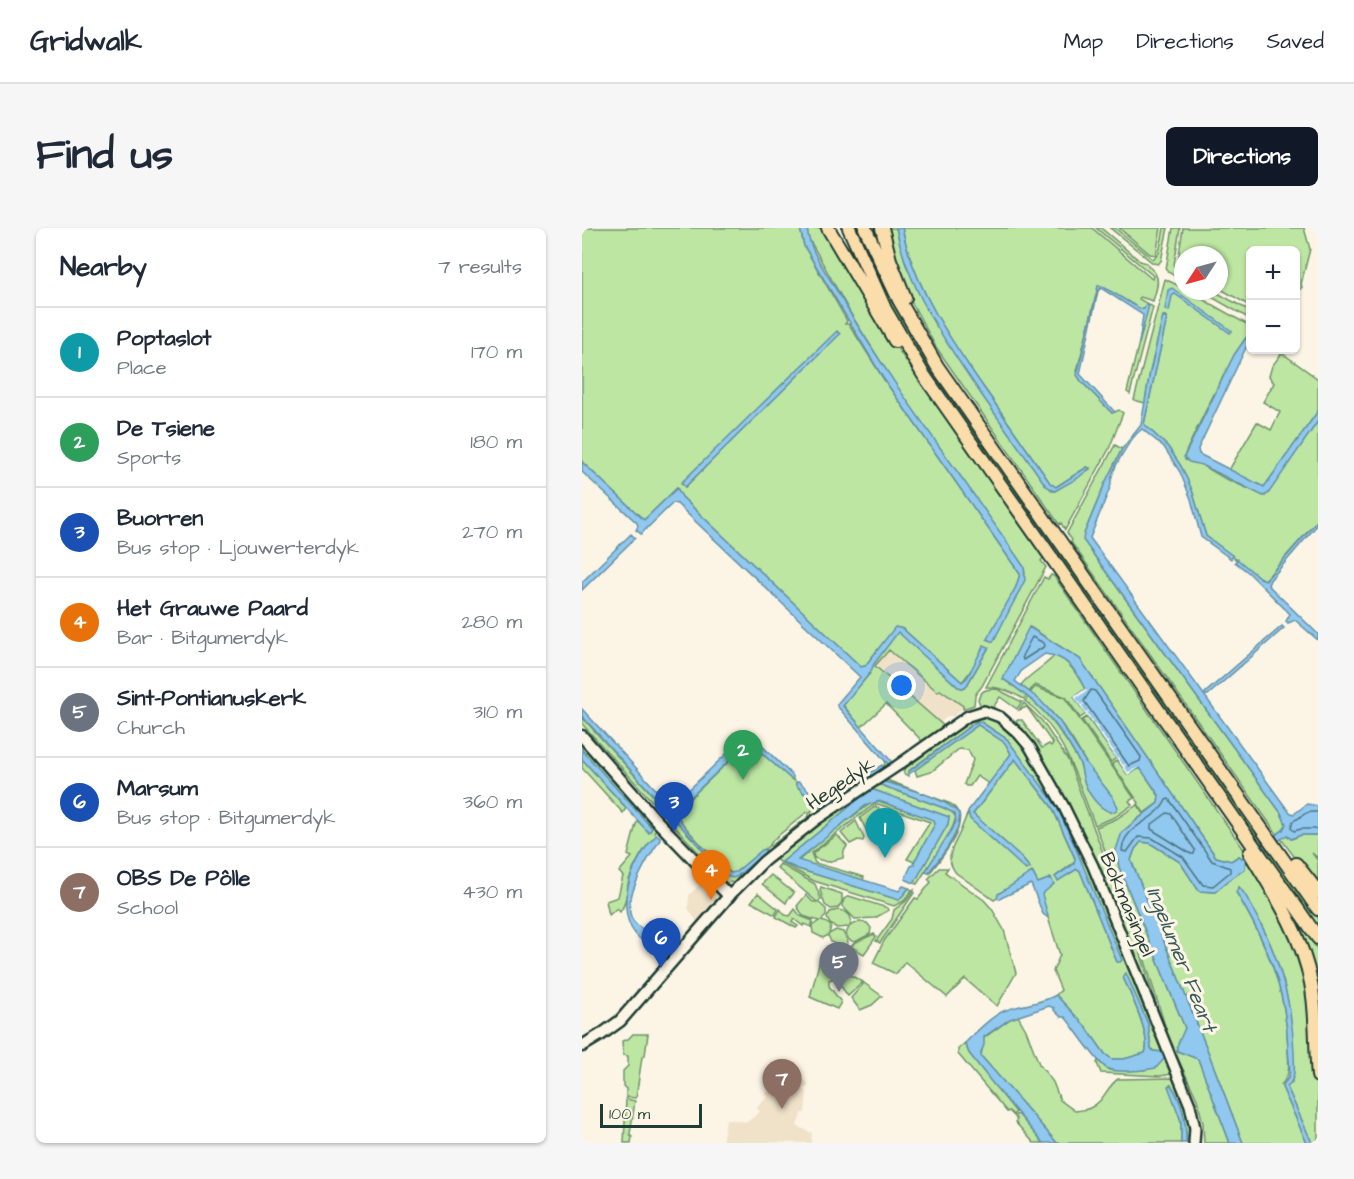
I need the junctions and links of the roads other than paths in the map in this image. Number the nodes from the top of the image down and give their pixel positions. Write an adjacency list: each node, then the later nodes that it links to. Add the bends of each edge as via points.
1 (828, 228): 6 (highway, via 886,328)
2 (849, 228): 6 (highway, via 902,340)
3 (865, 228): 5 (highway)
4 (882, 228): 5 (highway)
5 (911, 323): 9 (highway, via 1214,760 1233,777)
6 (940, 398): 10 (highway, via 1233,817 1239,835)
7 (979, 711): 12 (street, Hegedyk, via 817,819 764,861); 17 (street, Bokmasingel, via 1000,717 1019,734 1064,807 1093,866 1172,1056 1190,1105)
8 (582, 736): 12 (main road)
9 (1274, 840): 11 (highway); 13 (highway)
10 (1254, 854): 14 (highway); 16 (highway, via 1305,957 1314,997)
11 (1318, 892)
12 (727, 898): 15 (main road, via 624,1017)
13 (1318, 909)
14 (1318, 938)
15 (582, 1046)
16 (1318, 1076)
17 (1194, 1143)

